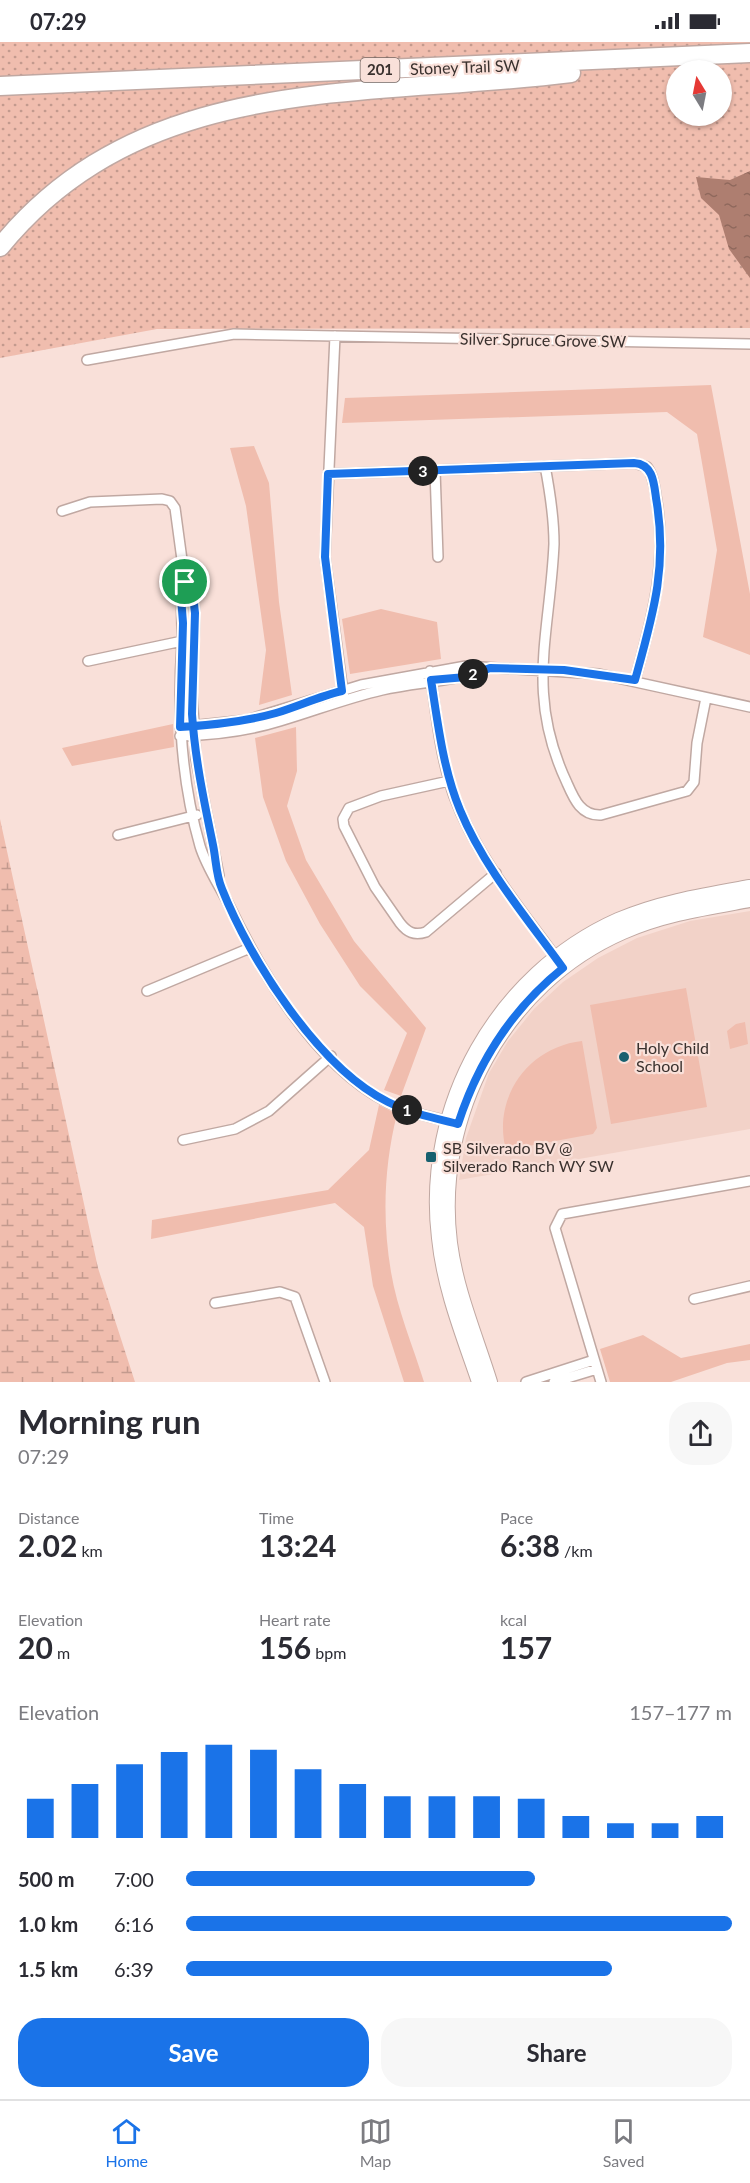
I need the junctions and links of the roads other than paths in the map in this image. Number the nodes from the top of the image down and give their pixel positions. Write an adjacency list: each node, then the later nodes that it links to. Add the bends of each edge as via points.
1 (750, 53): 2 (highway, Stoney Trail SW / 201)
2 (676, 58): 3 (highway, Stoney Trail SW / 201); 4 (highway, via 534,78 353,91 258,103 199,116 124,147 76,177 29,215)
3 (0, 86)
4 (0, 246)
5 (335, 336): 6 (street, Silver Spruce Grove SW); 7 (street, Silver Spruce Grove SW, via 234,334); 10 (street)
6 (750, 344)
7 (87, 360)
8 (545, 466): 9 (street); 17 (street, via 554,545); 19 (street, via 634,463 650,472 660,521 661,568 653,618)
9 (435, 470): 10 (street); 12 (street)
10 (328, 474): 20 (street, via 325,557)
11 (62, 512): 13 (street, via 96,501 170,501 176,511)
12 (438, 557)
13 (185, 582): 14 (street, via 193,596); 15 (street, via 181,597)
14 (195, 638): 15 (street); 24 (street)
15 (182, 642): 16 (street); 23 (street)
16 (88, 661)
17 (541, 669): 18 (street, via 466,666); 19 (street); 21 (street, via 545,719 554,751 570,789 589,814 601,815 681,794 692,787)
18 (431, 676): 20 (street); 25 (street)
19 (635, 680): 21 (street)
20 (343, 695): 24 (street, via 257,727)
21 (706, 698): 22 (street)
22 (750, 706)
23 (180, 731): 24 (street); 27 (street)
24 (193, 731): 26 (street)
25 (450, 781): 29 (street, via 469,829); 29 (street, via 381,796 349,808 344,826 363,865 406,931 415,934 426,932)
26 (206, 813): 27 (street); 30 (street)
27 (192, 817): 28 (street); 30 (street, via 201,850)
28 (118, 835)
29 (496, 873): 34 (street)
30 (221, 887): 33 (street)
31 (750, 887): 34 (street, via 641,911 595,932)
32 (750, 900): 34 (street, via 642,924)
33 (250, 948): 35 (street); 36 (street, via 291,1011)
34 (559, 963): 37 (street, via 506,1027)
35 (147, 991)
36 (331, 1056): 37 (street, via 361,1085 386,1101); 38 (street, via 269,1112 235,1129)
37 (453, 1122): 45 (street, via 439,1166 438,1236 449,1289); 46 (street, via 448,1180 450,1244)
38 (183, 1140)
39 (750, 1181): 43 (street, via 562,1214 557,1219 555,1228)
40 (750, 1286): 41 (street)
41 (694, 1299)
42 (215, 1304): 44 (street, via 280,1292 296,1297)
43 (595, 1364): 47 (street); 48 (street); 49 (street)
44 (325, 1382)
45 (479, 1382)
46 (490, 1382)
47 (526, 1382)
48 (555, 1382)
49 (601, 1382)

